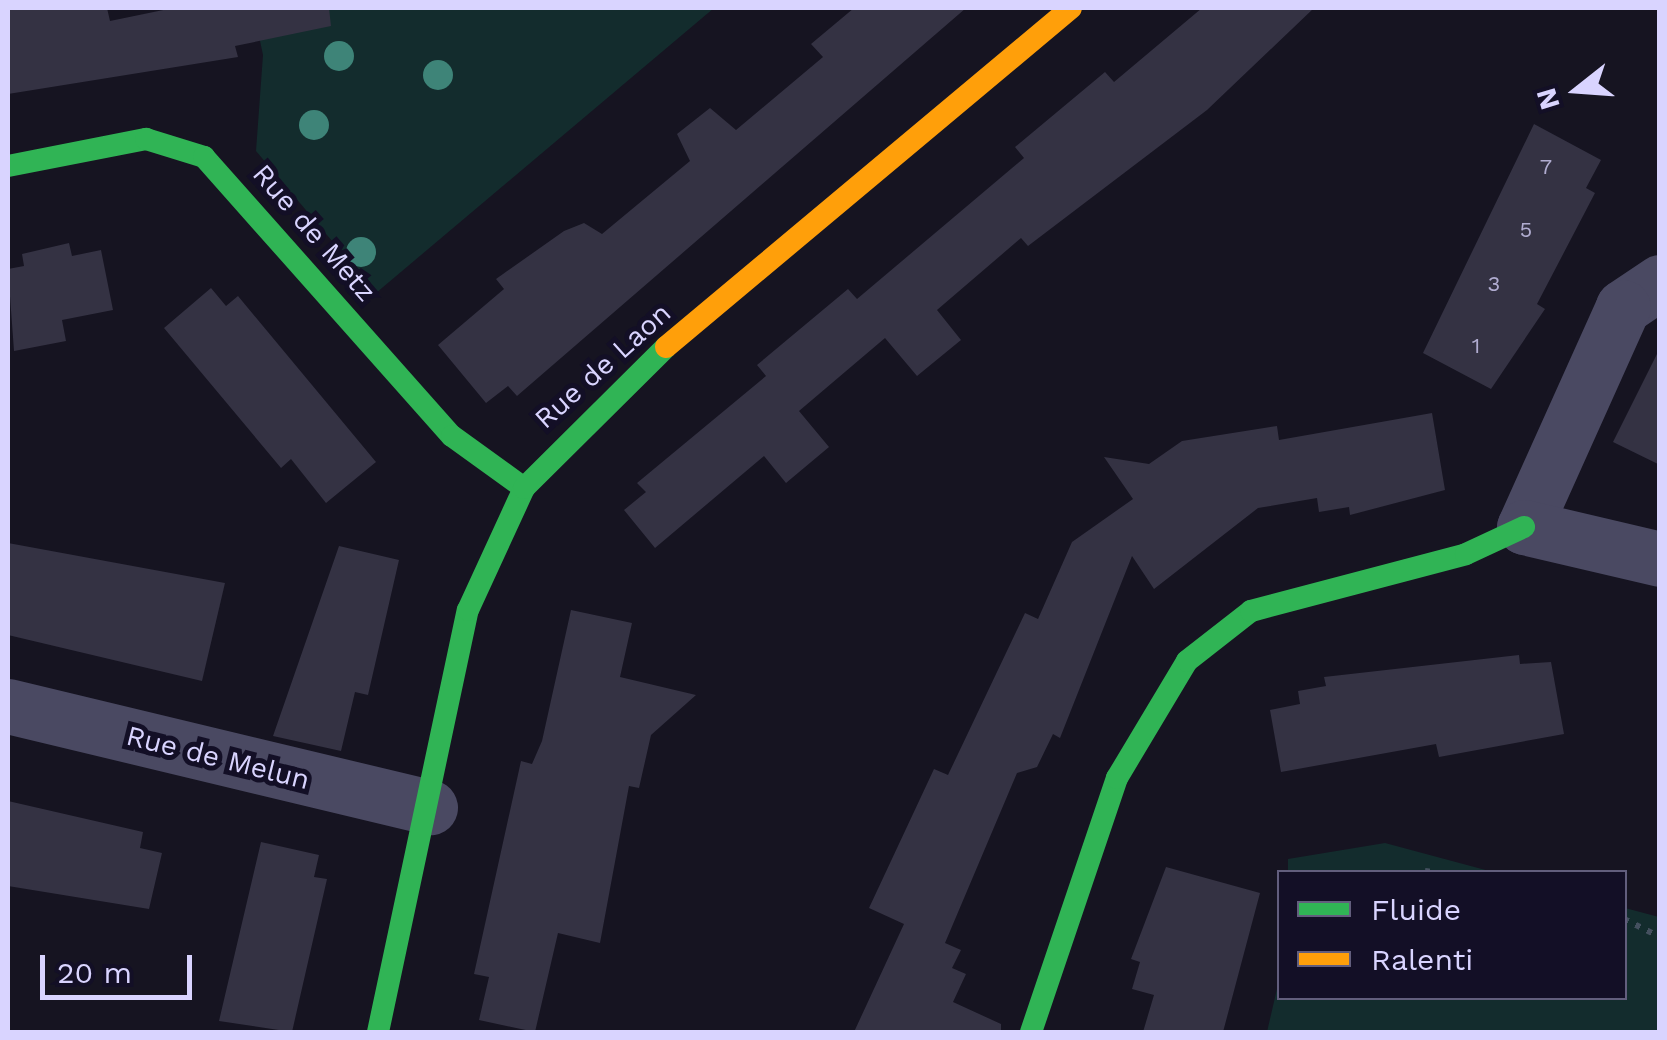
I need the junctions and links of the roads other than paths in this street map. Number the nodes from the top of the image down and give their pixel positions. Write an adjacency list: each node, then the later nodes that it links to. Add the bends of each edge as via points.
1 (1071, 8): 4 (street, Rue de Laon, via 604,399)
2 (8, 166): 4 (street, Rue de Metz, via 146,139 204,157 452,436)
3 (1660, 282): 5 (street, via 1623,308)
4 (524, 488): 8 (street, Rue de Laon, via 468,610)
5 (1524, 527): 6 (street); 10 (street, via 1466,554 1251,611 1187,660 1117,778)
6 (1660, 559)
7 (8, 706): 8 (street, Rue de Melun)
8 (430, 807): 9 (street, Rue de Laon)
9 (378, 1032)
10 (1031, 1032)

